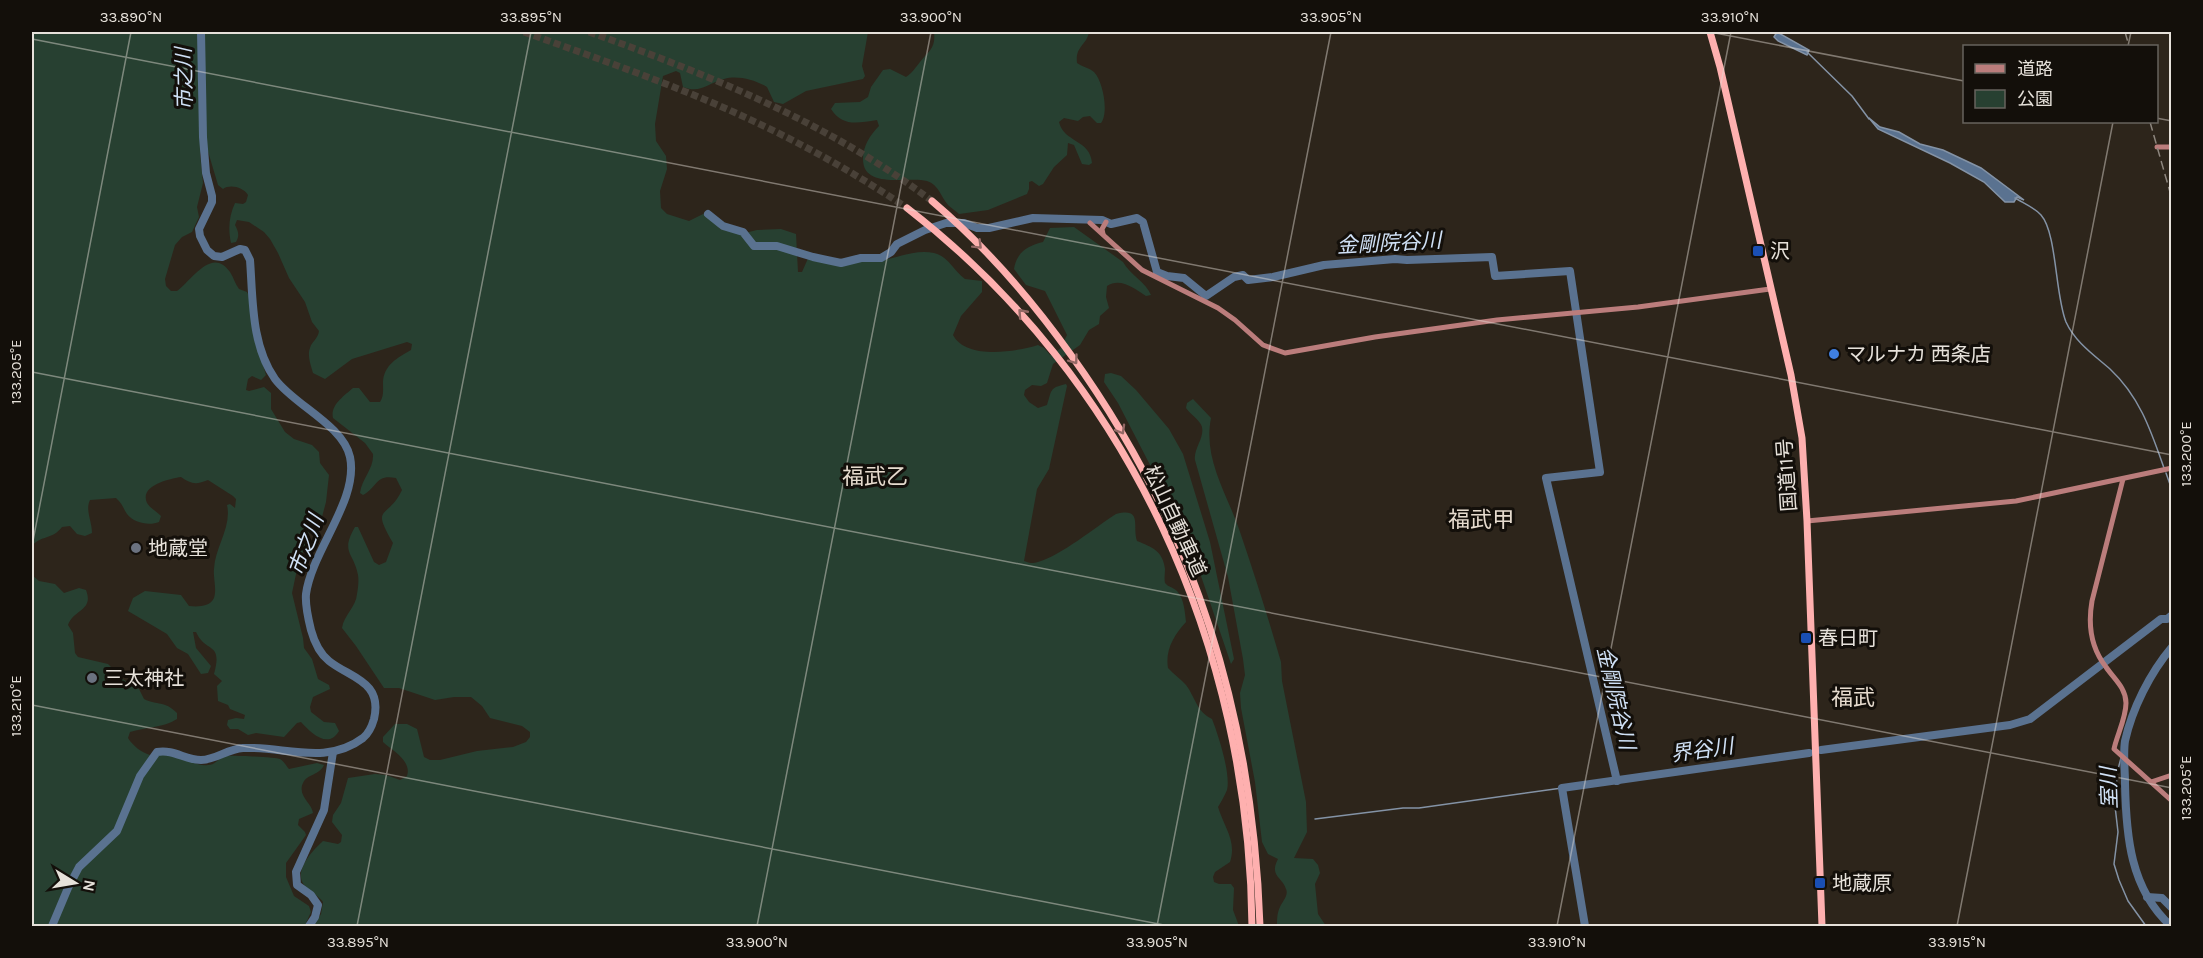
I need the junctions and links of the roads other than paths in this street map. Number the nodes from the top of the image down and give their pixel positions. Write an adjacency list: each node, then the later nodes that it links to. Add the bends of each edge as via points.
1 (1710, 32): 9 (highway, 国道11号)
2 (2157, 147): 3 (street)
3 (2172, 147)
4 (935, 203): 17 (highway, 松山自動車道, one-way to 17, via 1017,286 1059,339 1127,442 1167,518 1214,639 1231,698 1251,803)
5 (907, 208): 16 (highway, 松山自動車道, one-way to 5, via 1241,783 1224,700 1201,623 1146,492 1103,418 1053,349 990,279)
6 (1106, 222): 8 (street)
7 (1090, 223): 8 (street)
8 (1104, 236): 9 (street, via 1142,270 1218,308 1263,345 1285,353 1497,320 1638,307)
9 (1770, 288): 12 (highway, 国道11号, via 1802,438)
10 (2172, 468): 11 (street)
11 (2122, 479): 12 (street, via 2016,501); 14 (street, via 2090,615 2091,636 2103,663 2122,688 2126,702 2114,748)
12 (1807, 521): 18 (highway, 国道11号)
13 (2172, 775): 14 (street)
14 (2151, 782): 15 (street)
15 (2172, 801)
16 (1252, 927)
17 (1260, 927)
18 (1822, 927)

